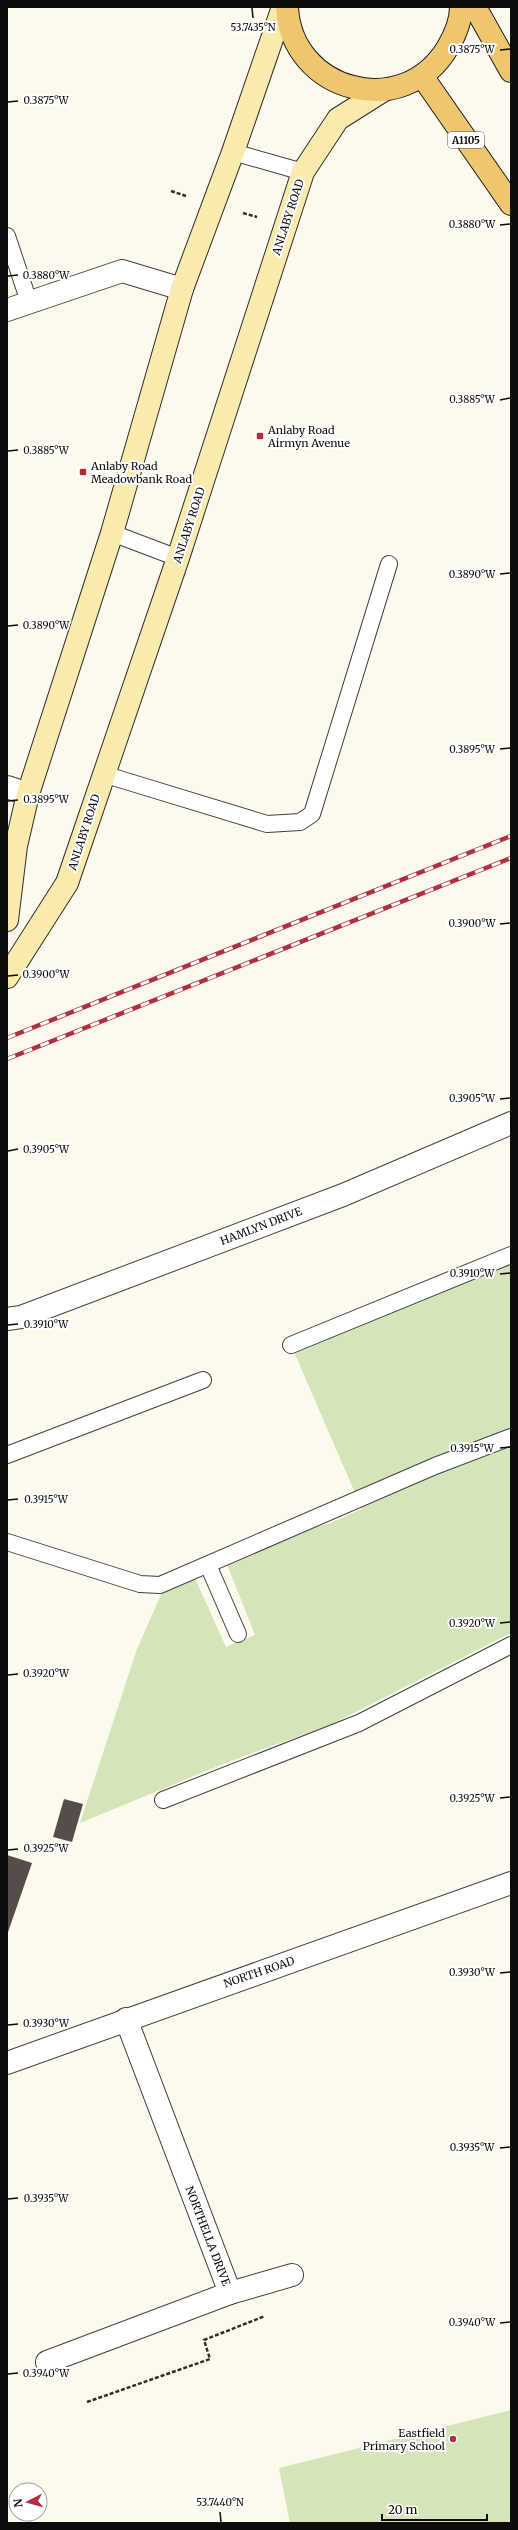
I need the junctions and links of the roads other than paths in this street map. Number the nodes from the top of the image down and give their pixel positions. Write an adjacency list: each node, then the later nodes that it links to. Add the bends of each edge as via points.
1 (283, 7): 8 (main road)
2 (287, 7): 7 (main road, via 287,20 293,38 309,62 332,80 355,89)
3 (461, 7): 6 (main road, via 457,31 440,61)
4 (475, 7): 5 (main road)
5 (508, 61)
6 (422, 76): 7 (main road, via 402,86); 10 (main road, A1105)
7 (384, 90): 9 (main road, ANLABY ROAD, via 338,119)
8 (233, 152): 9 (lane); 12 (main road)
9 (303, 172): 16 (main road, ANLABY ROAD)
10 (511, 204)
11 (7, 236): 13 (lane)
12 (182, 289): 13 (street, via 122,271); 15 (main road)
13 (29, 302): 14 (street)
14 (7, 310)
15 (112, 533): 16 (lane); 20 (main road)
16 (178, 558): 18 (main road, ANLABY ROAD)
17 (389, 564): 18 (lane, via 312,814 300,822 267,824)
18 (103, 774): 22 (main road, ANLABY ROAD, via 67,883)
19 (7, 787): 20 (street)
20 (28, 794): 21 (main road, via 16,846)
21 (7, 920)
22 (7, 977)
23 (511, 1123): 25 (street, HAMLYN DRIVE, via 343,1195 21,1317)
24 (511, 1255): 26 (lane)
25 (7, 1319)
26 (291, 1345)
27 (203, 1380): 29 (lane)
28 (511, 1437): 31 (lane, via 435,1466)
29 (7, 1455)
30 (7, 1542): 31 (lane, via 140,1584 160,1585)
31 (208, 1565): 32 (lane)
32 (238, 1634)
33 (511, 1645): 34 (lane, via 359,1723)
34 (163, 1800)
35 (511, 1883): 36 (street, NORTH ROAD)
36 (126, 2019): 37 (street, NORTH ROAD); 39 (street, NORTHELLA DRIVE)
37 (7, 2063)
38 (292, 2275): 39 (street)
39 (230, 2292): 40 (street, NORTHELLA DRIVE)
40 (47, 2362)

